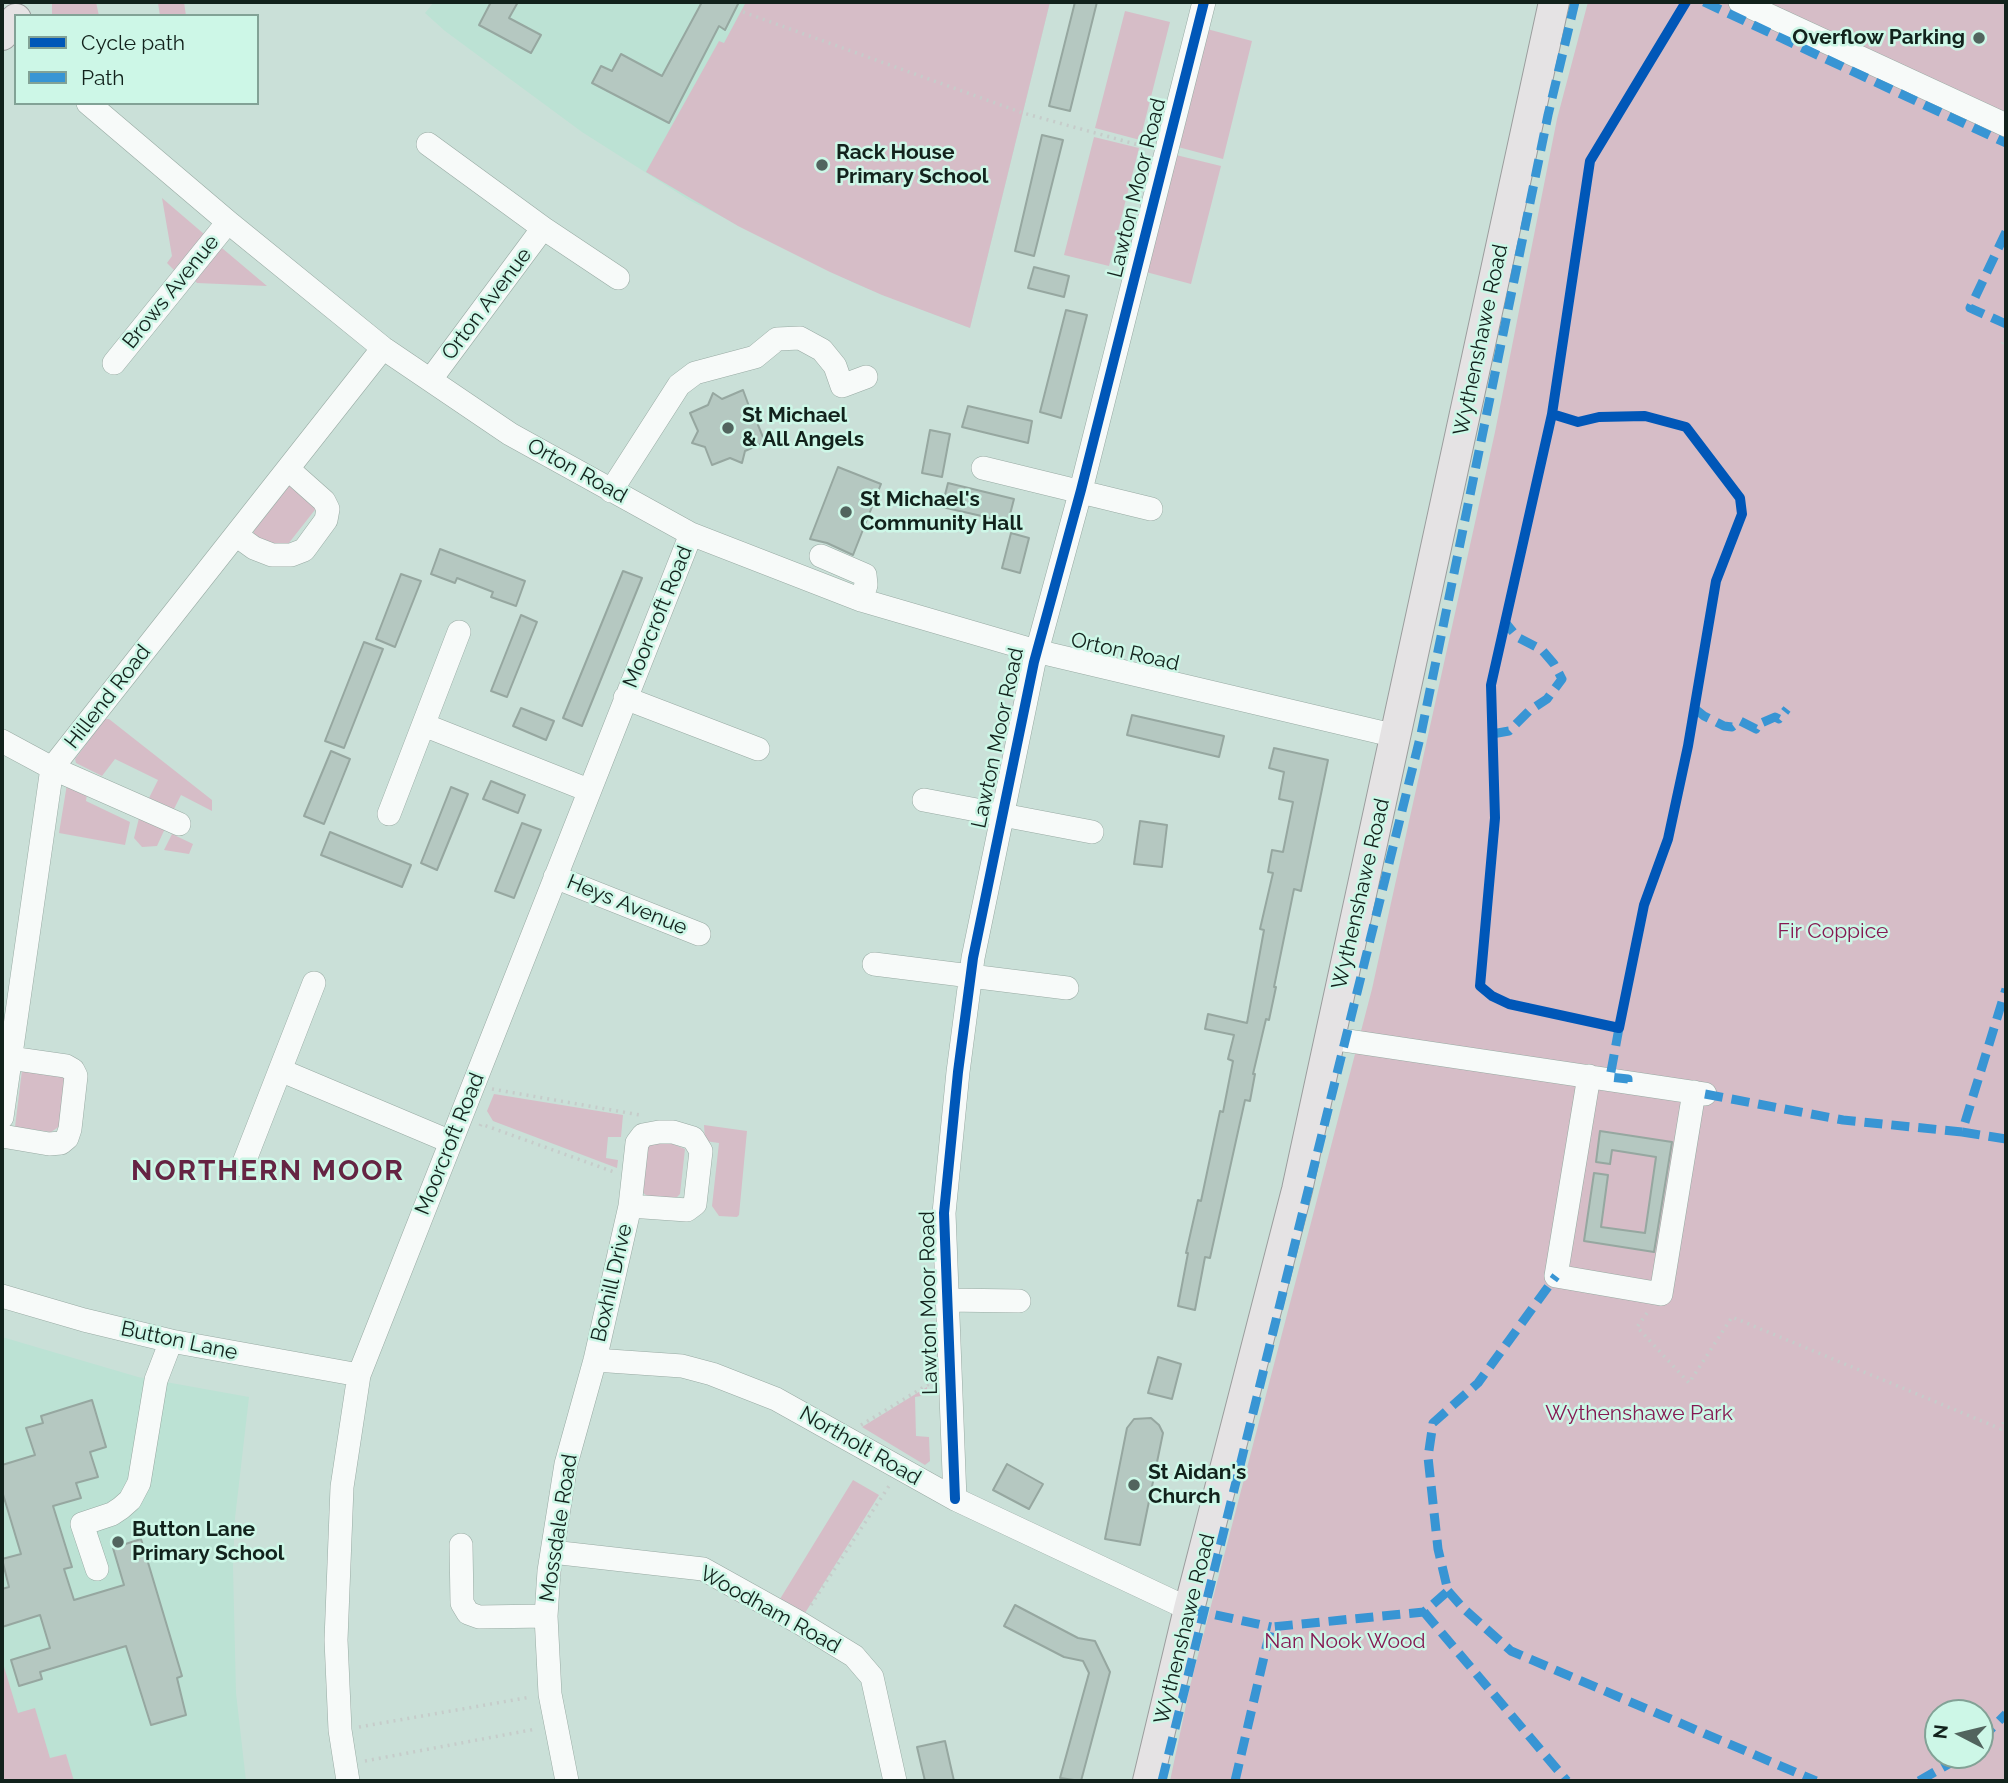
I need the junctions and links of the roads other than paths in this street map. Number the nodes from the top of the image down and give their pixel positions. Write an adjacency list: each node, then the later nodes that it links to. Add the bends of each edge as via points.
1 (1204, 2): 16 (street, Lawton Moor Road)
2 (1553, 2): 27 (main road, Wythenshawe Road)
3 (1740, 2): 5 (street)
4 (90, 105): 7 (street, Orton Road)
5 (2006, 125)
6 (428, 144): 8 (street, Orton Avenue)
7 (228, 222): 10 (street, Orton Road); 11 (street, Brows Avenue)
8 (543, 228): 9 (street, Orton Avenue); 13 (street, Orton Avenue)
9 (618, 278)
10 (383, 348): 13 (street, Orton Road); 15 (street, Hillend Road)
11 (114, 363)
12 (866, 377): 17 (street, via 842,386 835,366 822,350 800,338 777,339 755,357 695,373 679,385)
13 (431, 379): 17 (street, Orton Road, via 510,434)
14 (983, 468): 16 (street)
15 (288, 469): 19 (street, Hillend Road); 19 (street, via 328,509 326,520 304,550 272,555)
16 (1081, 490): 18 (street); 24 (street, Lawton Moor Road)
17 (611, 491): 20 (street, Orton Road)
18 (1151, 509)
19 (236, 534): 30 (street, Hillend Road)
20 (691, 534): 22 (street, Orton Road); 25 (street, Moorcroft Road)
21 (821, 556): 22 (street, via 865,575)
22 (861, 600): 24 (street, Orton Road)
23 (460, 632): 26 (street)
24 (1036, 651): 27 (street, Orton Road); 34 (street, Lawton Moor Road)
25 (625, 698): 29 (street); 31 (street, Moorcroft Road)
26 (424, 725): 31 (street); 33 (street)
27 (1396, 736): 43 (main road, Wythenshawe Road)
28 (2, 741): 30 (street)
29 (758, 749)
30 (52, 768): 35 (street); 44 (street, Hillend Road)
31 (589, 790): 37 (street, Moorcroft Road)
32 (924, 800): 34 (street)
33 (389, 814)
34 (1000, 816): 36 (street); 40 (street, Lawton Moor Road)
35 (179, 824)
36 (1092, 832)
37 (555, 877): 38 (street, Heys Avenue); 50 (street, Moorcroft Road)
38 (699, 934)
39 (874, 964): 40 (street)
40 (970, 976): 42 (street); 54 (street, Lawton Moor Road, via 944,1213)
41 (314, 983): 45 (street)
42 (1068, 988)
43 (1329, 1038): 46 (street); 63 (main road, Wythenshawe Road, via 1297,1190)
44 (10, 1058): 47 (street, Hillend Road); 49 (street, via 66,1066 76,1076 70,1129 61,1143)
45 (280, 1070): 50 (street); 51 (street)
46 (1589, 1076): 46 (street, via 1556,1276 1661,1294 1700,1093)
47 (4, 1090): 48 (street, Hillend Road)
48 (2, 1117)
49 (2, 1136)
50 (451, 1142): 58 (street, Moorcroft Road)
51 (243, 1165)
52 (630, 1206): 52 (street, Boxhill Drive, via 637,1143 643,1135 673,1132 693,1138 701,1151 695,1204 687,1210); 57 (street, Boxhill Drive)
53 (2, 1296): 56 (street, Button Lane)
54 (946, 1300): 55 (street); 59 (street, Lawton Moor Road)
55 (1019, 1301)
56 (171, 1341): 58 (street, Button Lane); 62 (street, via 156,1380 139,1483 121,1508 82,1524)
57 (595, 1360): 59 (street, Northolt Road, via 682,1366 776,1398); 61 (street, Mossdale Road, via 566,1464)
58 (359, 1375): 65 (street, Moorcroft Road, via 342,1487 336,1640)
59 (955, 1499): 63 (street, Northolt Road)
60 (461, 1545): 64 (street, via 462,1603 468,1613 479,1617)
61 (552, 1552): 64 (street, Mossdale Road); 67 (street, Woodham Road, via 703,1569 854,1656 872,1677)
62 (97, 1569)
63 (1189, 1609): 68 (main road, Wythenshawe Road)
64 (546, 1616): 66 (street, Mossdale Road, via 550,1694)
65 (347, 1773)
66 (567, 1781)
67 (895, 1781)
68 (1148, 1781)

